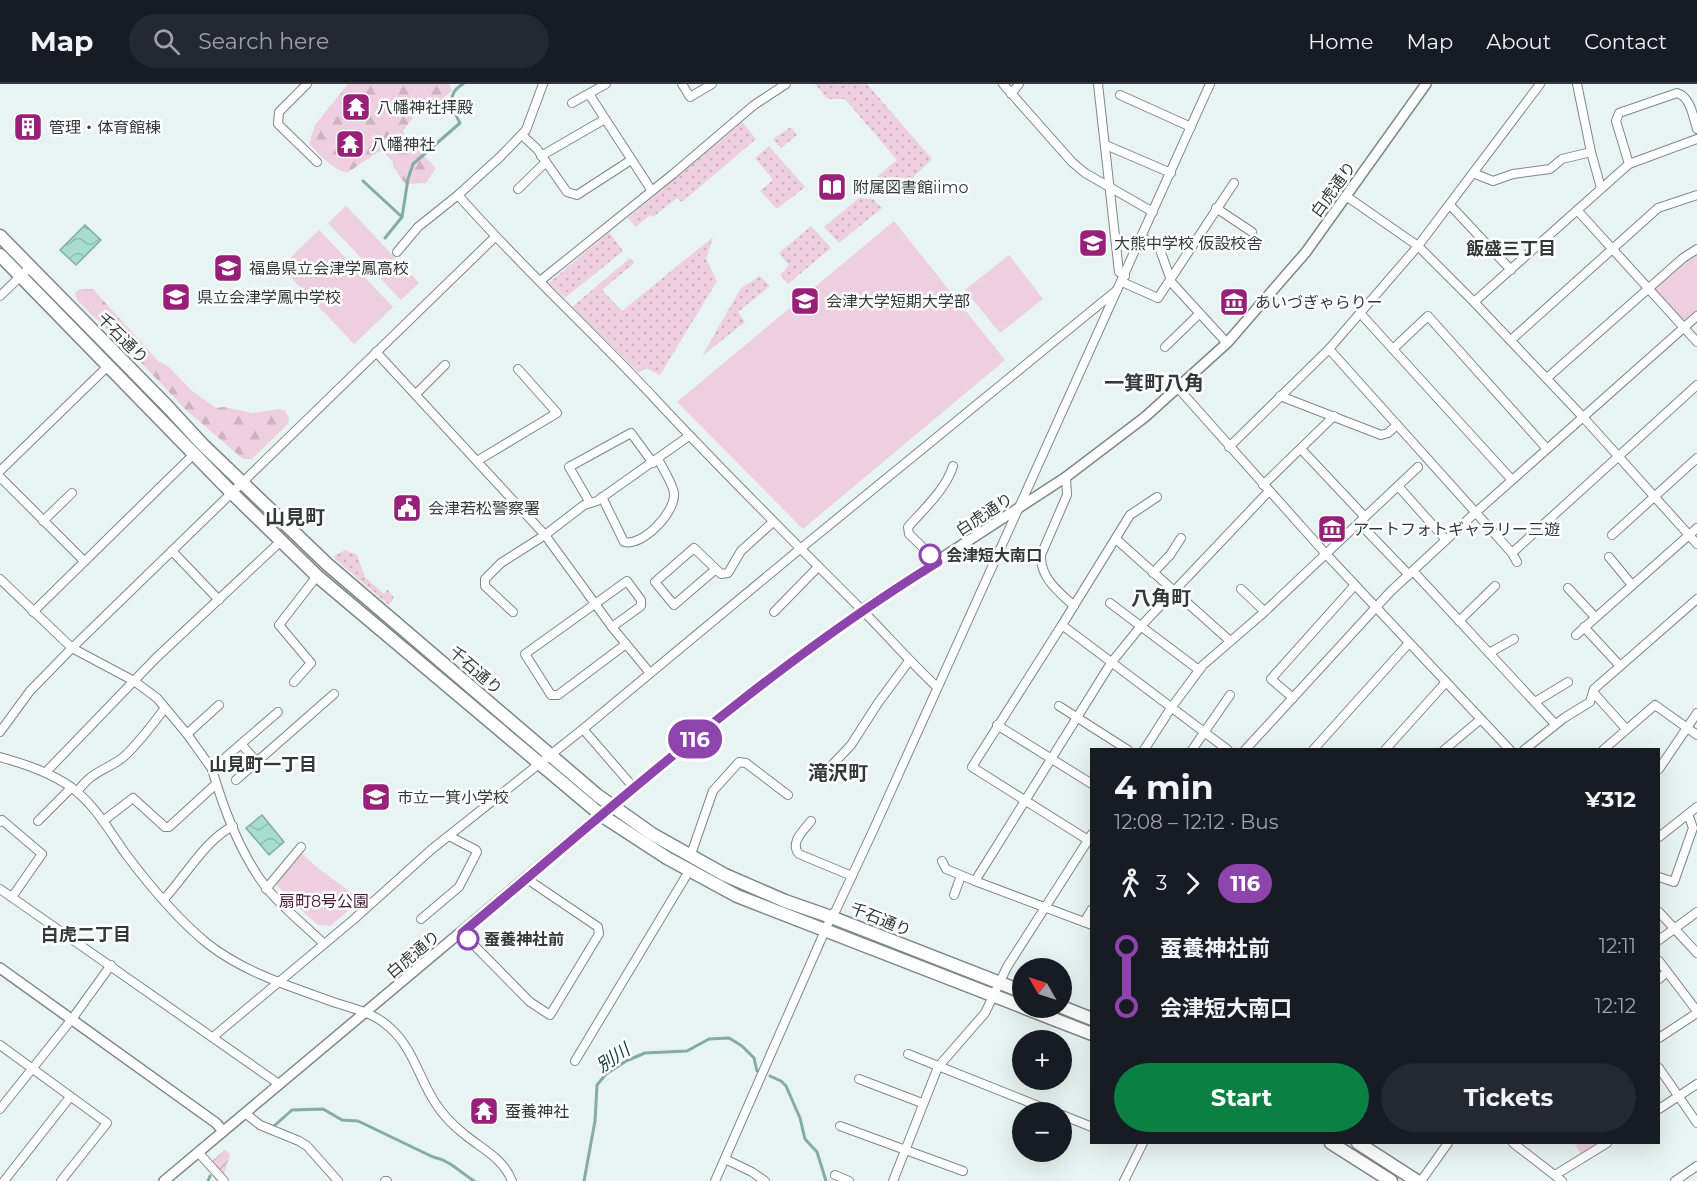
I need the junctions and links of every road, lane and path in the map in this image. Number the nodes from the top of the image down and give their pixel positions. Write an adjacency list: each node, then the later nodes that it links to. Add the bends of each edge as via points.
1 (307, 84): 27 (street, via 279,112 278,124)
2 (543, 84): 21 (street)
3 (606, 84): 14 (street)
4 (682, 84): 5 (street, via 690,97)
5 (712, 84)
6 (786, 84): 35 (street, via 754,105)
7 (1003, 84): 15 (street)
8 (1019, 84): 15 (street)
9 (1098, 84): 32 (street)
10 (1210, 84): 19 (street)
11 (1426, 84): 38 (street, 白虎通り)
12 (1540, 84): 30 (street)
13 (1577, 84): 24 (street)
14 (589, 94): 17 (street); 18 (street)
15 (1011, 94): 32 (street, via 1072,162)
16 (1120, 95): 19 (street)
17 (572, 103)
18 (605, 119): 25 (street); 26 (street)
19 (1191, 127): 29 (street)
20 (1697, 129): 28 (street, via 1687,99 1677,93 1619,113 1616,122)
21 (522, 135): 25 (street); 36 (street)
22 (1697, 140): 28 (street)
23 (1108, 146): 29 (street)
24 (1591, 152): 30 (street, via 1562,159 1550,169 1493,181); 33 (street)
25 (544, 159): 26 (street, via 567,192 577,195); 34 (street)
26 (631, 160): 35 (street)
27 (317, 162)
28 (1629, 164): 33 (street)
29 (1171, 173): 42 (street)
30 (1473, 173): 39 (street)
31 (1234, 183): 40 (street)
32 (1108, 186): 42 (street); 56 (street)
33 (1601, 188): 41 (street)
34 (518, 189)
35 (652, 191): 55 (street)
36 (458, 195): 45 (street); 50 (street, via 418,227)
37 (1697, 195): 48 (street, via 1658,208)
38 (1346, 196): 47 (street); 66 (street, 白虎通り, via 1285,278)
39 (1450, 205): 47 (street); 52 (street)
40 (1216, 208): 43 (street); 54 (street)
41 (1577, 210): 48 (street); 52 (street)
42 (1154, 212): 46 (street)
43 (1252, 232)
44 (0, 236): 53 (main road, 千石通り)
45 (495, 237): 55 (street); 70 (street)
46 (1141, 237): 54 (street, via 1159,247); 56 (street)
47 (1418, 246): 59 (street); 60 (street)
48 (1613, 248): 57 (street); 64 (street)
49 (1697, 249): 57 (street)
50 (397, 252)
51 (0, 255): 53 (main road, 千石通り)
52 (1510, 270): 59 (street)
53 (25, 271): 58 (street); 72 (main road, 千石通り); 97 (main road, 千石通り)
54 (1170, 278): 56 (street, via 1158,298); 61 (street)
55 (540, 281): 82 (street)
56 (1122, 282): 107 (street); 121 (street)
57 (1649, 288): 63 (street); 74 (street)
58 (0, 296)
59 (1474, 302): 64 (street)
60 (1360, 313): 68 (street); 69 (street)
61 (1199, 314): 66 (street); 67 (street)
62 (1697, 316): 63 (street)
63 (1684, 327): 65 (street); 80 (street)
64 (1511, 340): 74 (street)
65 (1697, 342)
66 (1227, 343): 76 (street, 白虎通り)
67 (1165, 347)
68 (1329, 349): 78 (street); 81 (street)
69 (1393, 349): 85 (street, via 1428,316); 96 (street)
70 (376, 352): 77 (street); 97 (street)
71 (445, 365): 77 (street)
72 (108, 366): 86 (main road, 千石通り); 93 (street)
73 (518, 369): 89 (street, via 557,413)
74 (1547, 378): 80 (street)
75 (1697, 385): 87 (street)
76 (1178, 388): 83 (street); 95 (street, 白虎通り)
77 (416, 394): 89 (street)
78 (1280, 396): 79 (street); 83 (street)
79 (1334, 416): 81 (street, via 1381,435); 84 (street)
80 (1583, 417): 85 (street); 87 (street)
81 (1397, 425): 108 (street)
82 (689, 436): 90 (street); 111 (street)
83 (1229, 447): 98 (street)
84 (1301, 449): 98 (street); 109 (street)
85 (1547, 449): 96 (street)
86 (194, 454): 102 (main road, 千石通り); 126 (street)
87 (1618, 457): 103 (street); 124 (street)
88 (1697, 458): 103 (street)
89 (477, 461): 113 (street)
90 (656, 461): 104 (street); 104 (street, via 674,493 671,508 657,529 624,542); 106 (street, via 631,433 568,467)
91 (953, 466): 127 (street, via 935,496 908,527 909,534)
92 (1418, 467): 99 (street)
93 (0, 471)
94 (0, 477): 110 (street)
95 (1066, 477): 107 (street, 白虎通り); 145 (street, via 1067,495 1040,564 1053,586)
96 (1512, 480): 108 (street)
97 (242, 483): 102 (street); 209 (main road, 千石通り, via 327,564)
98 (1263, 484): 100 (street)
99 (1398, 486): 109 (street); 118 (street)
100 (1269, 491): 123 (street); 140 (street)
101 (72, 493): 110 (street)
102 (232, 493): 119 (main road, 千石通り); 122 (street)
103 (1654, 496): 114 (street); 115 (street)
104 (602, 497): 106 (street)
105 (1157, 497): 117 (street, via 1130,515)
106 (590, 503): 113 (street)
107 (1019, 509): 127 (street, 白虎通り); 174 (street)
108 (1475, 513): 118 (street); 124 (street)
109 (1362, 520): 123 (street); 132 (street)
110 (43, 521): 126 (street)
111 (773, 522): 121 (street); 130 (street, via 741,551 728,573 721,574)
112 (1697, 528): 115 (street)
113 (545, 534): 144 (street); 150 (street, via 501,563 485,579 485,586)
114 (1612, 535)
115 (1689, 535): 120 (street); 136 (street)
116 (1181, 538): 131 (street)
117 (1116, 539): 131 (street); 145 (street)
118 (1446, 540): 132 (street)
119 (281, 541): 133 (main road, 千石通り); 142 (street)
120 (1697, 544)
121 (800, 549): 129 (street); 169 (street)
122 (172, 550): 142 (street); 163 (street)
123 (1325, 553): 135 (street); 148 (street)
124 (1512, 553): 128 (street)
125 (1609, 557): 136 (street)
126 (84, 561): 149 (street)
127 (938, 562): 147 (street, 白虎通り)
128 (1517, 562)
129 (818, 567): 147 (street); 151 (street)
130 (716, 569): 130 (street, via 694,548 655,582 674,605)
131 (1153, 573): 140 (street)
132 (1411, 573): 146 (street); 153 (street)
133 (317, 576): 171 (street, via 279,625 311,663); 213 (main road, 千石通り)
134 (0, 579): 149 (street)
135 (1355, 585): 146 (street); 178 (street, via 1271,679)
136 (1632, 585): 152 (street)
137 (1494, 586): 153 (street)
138 (1569, 588): 152 (street)
139 (1240, 589): 148 (street)
140 (1174, 592): 155 (street); 160 (street)
141 (1697, 599): 167 (street)
142 (219, 600): 170 (street)
143 (1110, 603): 155 (street)
144 (595, 604): 156 (street); 156 (street, via 627,581 641,606); 162 (street, via 525,654 551,695 558,695)
145 (1074, 606): 154 (street)
146 (1376, 607): 161 (street); 178 (street)
147 (862, 610): 165 (street); 221 (street, 白虎通り)
148 (1264, 611): 160 (street)
149 (33, 612): 163 (street)
150 (513, 612)
151 (774, 612)
152 (1595, 617): 157 (street)
153 (1459, 621): 164 (street)
154 (1062, 625): 166 (street); 189 (street)
155 (1140, 626): 166 (street); 168 (street)
156 (612, 627): 162 (street)
157 (1584, 627): 158 (street); 167 (street)
158 (1576, 634)
159 (1514, 639): 164 (street)
160 (1230, 641): 168 (street)
161 (1409, 643): 172 (street); 203 (street)
162 (626, 644): 169 (street)
163 (72, 648): 170 (street); 193 (street, via 30,691)
164 (1490, 653): 179 (street)
165 (909, 661): 174 (street); 214 (street, via 851,745)
166 (1111, 663): 183 (street); 186 (street)
167 (1620, 666): 175 (street)
168 (1199, 670): 183 (street)
169 (650, 673): 190 (street)
170 (134, 681): 182 (street); 217 (street)
171 (294, 682)
172 (1446, 682): 187 (street); 204 (street)
173 (1568, 682): 179 (street)
174 (937, 687): 241 (street)
175 (1593, 692): 188 (street, via 1590,702); 191 (street)
176 (334, 694): 212 (street)
177 (1230, 696): 194 (street)
178 (1293, 698): 202 (street)
179 (1535, 702): 188 (street)
180 (219, 705): 195 (street)
181 (1059, 706): 186 (street)
182 (165, 708): 195 (street); 222 (street, via 121,759)
183 (1171, 708): 194 (street); 199 (street)
184 (278, 712): 197 (street)
185 (1697, 713): 192 (street)
186 (1078, 718): 198 (street); 211 (street)
187 (1480, 719): 205 (street); 206 (street)
188 (1555, 724): 207 (street)
189 (997, 725): 211 (street); 224 (street, via 972,766)
190 (583, 729): 209 (street); 221 (street)
191 (1626, 729): 192 (street, via 1655,705); 208 (street)
192 (1688, 729): 196 (street); 215 (street)
193 (0, 732)
194 (1203, 732): 200 (street); 201 (street)
195 (187, 734): 216 (street)
196 (1697, 735)
197 (241, 744): 212 (street); 216 (street)
198 (1125, 748)
199 (1145, 748)
200 (1193, 748)
201 (1225, 748)
202 (1247, 748)
203 (1315, 748)
204 (1387, 748)
205 (1446, 748)
206 (1508, 748)
207 (1526, 748)
208 (1605, 748)
209 (550, 756): 213 (street); 225 (main road, 千石通り)
210 (0, 757): 217 (street)
211 (1051, 760): 219 (street); 224 (street)
212 (257, 762): 218 (street)
213 (539, 764): 228 (main road, 千石通り); 234 (street)
214 (832, 765)
215 (1660, 768)
216 (212, 769): 220 (street)
217 (46, 772): 222 (street)
218 (236, 780)
219 (1090, 783)
220 (216, 784): 230 (street, via 169,827 133,798); 233 (street)
221 (634, 788): 225 (street, 白虎通り)
222 (74, 790): 229 (street); 230 (street)
223 (788, 795): 238 (street, via 746,763 739,762 713,791)
224 (1025, 800): 236 (street); 245 (street)
225 (611, 806): 228 (street, 白虎通り); 238 (main road, 千石通り)
226 (1697, 807): 227 (street)
227 (1688, 814): 235 (street); 243 (street, via 1693,828 1674,882)
228 (601, 815): 240 (main road, 千石通り); 244 (street, 白虎通り)
229 (38, 821)
230 (103, 821): 250 (street)
231 (811, 821): 241 (street, via 798,839 796,850)
232 (0, 822): 249 (street, via 2,819 42,854)
233 (233, 826): 247 (street); 250 (street, via 190,866)
234 (449, 836): 255 (street, via 477,852 459,887); 261 (street)
235 (1660, 836)
236 (1090, 837): 251 (street)
237 (301, 847): 247 (street)
238 (690, 857): 254 (main road, 千石通り, via 785,901)
239 (942, 861): 242 (street, via 946,869)
240 (689, 871): 258 (main road, 千石通り, via 737,896); 284 (street)
241 (852, 876): 254 (street)
242 (961, 876): 245 (street); 248 (street)
243 (1660, 877)
244 (527, 879): 259 (street, 白虎通り); 259 (street, via 598,927 599,934 550,1015 530,1002)
245 (975, 881): 251 (street)
246 (0, 888): 249 (street)
247 (266, 889): 261 (street)
248 (954, 895)
249 (12, 897): 264 (street)
250 (164, 900): 268 (street, via 209,944 243,966)
251 (1046, 907): 256 (street); 269 (street)
252 (1697, 912): 257 (street)
253 (1660, 913): 257 (street)
254 (831, 917): 258 (street); 269 (main road, 千石通り)
255 (421, 919)
256 (1088, 923)
257 (1675, 929): 260 (street); 262 (street)
258 (825, 930): 271 (main road, 千石通り); 311 (street)
259 (462, 933): 274 (street, 白虎通り)
260 (1660, 939)
261 (324, 944): 268 (street)
262 (1697, 953)
263 (1660, 962): 266 (street)
264 (111, 965): 278 (street); 280 (street)
265 (0, 968): 278 (street)
266 (1668, 972): 267 (street); 275 (street)
267 (1660, 979)
268 (279, 982): 274 (street); 280 (street)
269 (1000, 983): 270 (main road, 千石通り); 271 (street)
270 (1012, 988)
271 (995, 995): 272 (main road, 千石通り); 285 (street, via 985,1013)
272 (1012, 1003)
273 (1072, 1011): 277 (main road)
274 (366, 1012): 289 (street, 白虎通り); 321 (street, via 392,1029 414,1059 436,1105 463,1134 500,1161)
275 (1697, 1012): 281 (street)
276 (1050, 1018): 279 (main road, 千石通り)
277 (1090, 1018)
278 (72, 1019): 287 (street); 302 (street)
279 (1090, 1033)
280 (213, 1037): 289 (street)
281 (1660, 1037)
282 (0, 1046): 287 (street)
283 (908, 1054): 285 (street)
284 (575, 1061)
285 (938, 1067): 293 (street); 294 (street)
286 (1660, 1069): 291 (street)
287 (32, 1070): 292 (street); 296 (street)
288 (859, 1079): 294 (street)
289 (279, 1084): 297 (street, 白虎通り)
290 (1697, 1084): 291 (street)
291 (1679, 1096): 295 (street); 299 (street)
292 (70, 1097): 316 (street); 317 (street, via 107,1123)
293 (1028, 1102)
294 (922, 1103): 309 (street)
295 (1660, 1108)
296 (0, 1109)
297 (245, 1113): 302 (street, 白虎通り); 320 (street, via 260,1125 307,1146)
298 (1072, 1119): 301 (street)
299 (1697, 1123)
300 (840, 1125): 309 (street)
301 (1090, 1126)
302 (224, 1131): 310 (street, 白虎通り)
303 (1139, 1144): 326 (street)
304 (1333, 1144): 327 (main road)
305 (1360, 1144): 328 (main road)
306 (1447, 1144): 328 (street)
307 (1515, 1144): 315 (street)
308 (1605, 1144): 315 (street)
309 (905, 1150): 313 (street); 325 (street)
310 (198, 1152): 318 (street, 白虎通り); 319 (street)
311 (725, 1159): 322 (street); 323 (street)
312 (1697, 1166): 330 (street)
313 (963, 1172)
314 (835, 1175): 324 (street)
315 (1555, 1175): 329 (street)
316 (4, 1181)
317 (61, 1181)
318 (164, 1181)
319 (224, 1181)
320 (338, 1181)
321 (512, 1181)
322 (715, 1181)
323 (765, 1181)
324 (849, 1181)
325 (893, 1181)
326 (1124, 1181)
327 (1391, 1181)
328 (1419, 1181)
329 (1562, 1181)
330 (1675, 1181)

